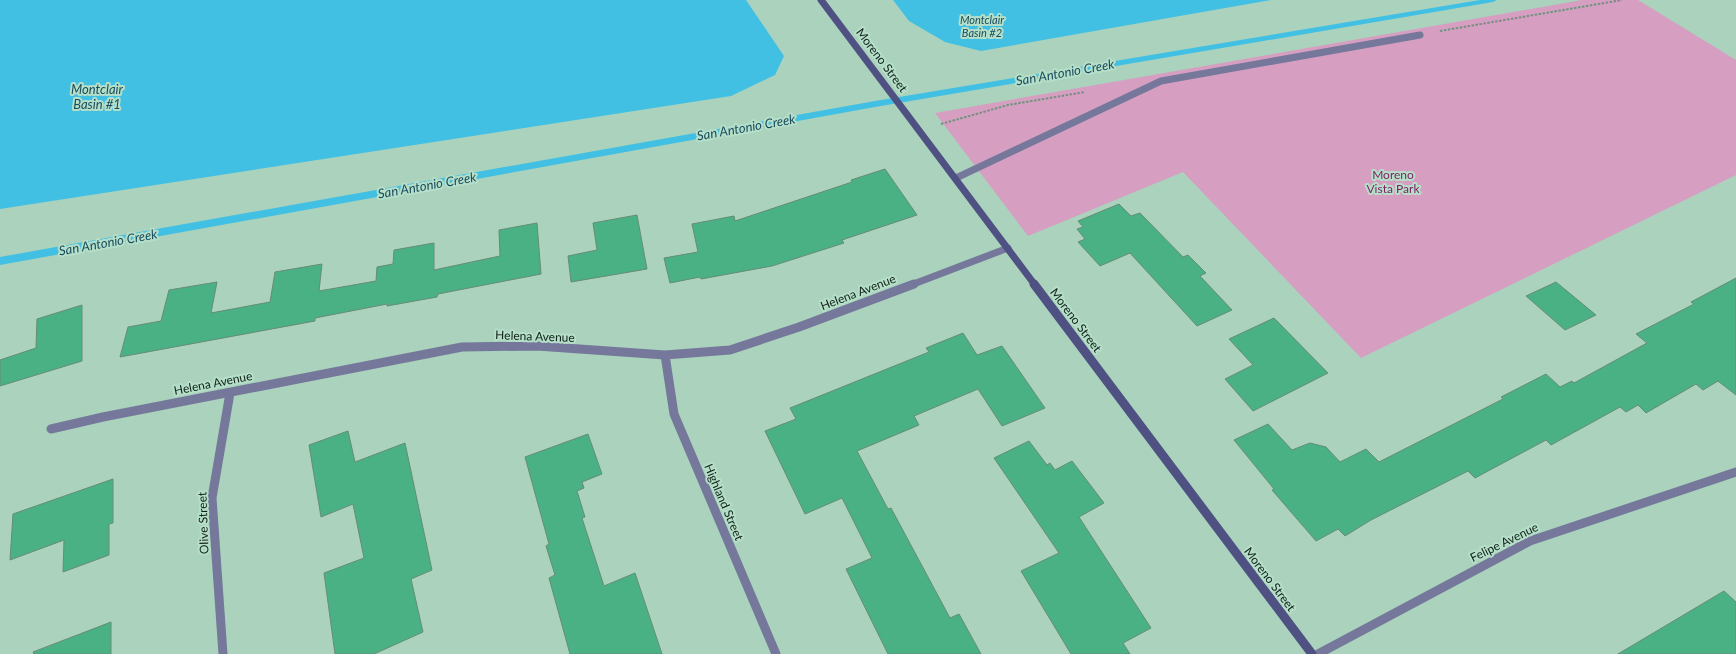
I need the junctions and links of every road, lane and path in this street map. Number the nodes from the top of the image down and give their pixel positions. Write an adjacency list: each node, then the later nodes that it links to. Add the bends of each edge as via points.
1 (821, 0): 6 (street, Moreno Street)
2 (1622, 0): 3 (path)
3 (1420, 35): 6 (street, via 1161,81)
4 (1088, 92): 5 (path, via 1008,105)
5 (941, 124)
6 (956, 178): 7 (street, Moreno Street)
7 (1008, 248): 8 (street, Helena Avenue, via 799,327 730,350); 14 (street, Moreno Street)
8 (665, 355): 9 (street, Helena Avenue, via 537,346 462,346); 13 (street, Highland Street, via 674,414)
9 (230, 393): 10 (street, Helena Avenue); 12 (street, Olive Street, via 212,498)
10 (51, 429)
11 (1736, 472): 15 (street, Felipe Avenue, via 1530,541)
12 (223, 654)
13 (776, 654)
14 (1312, 654)
15 (1318, 654)

